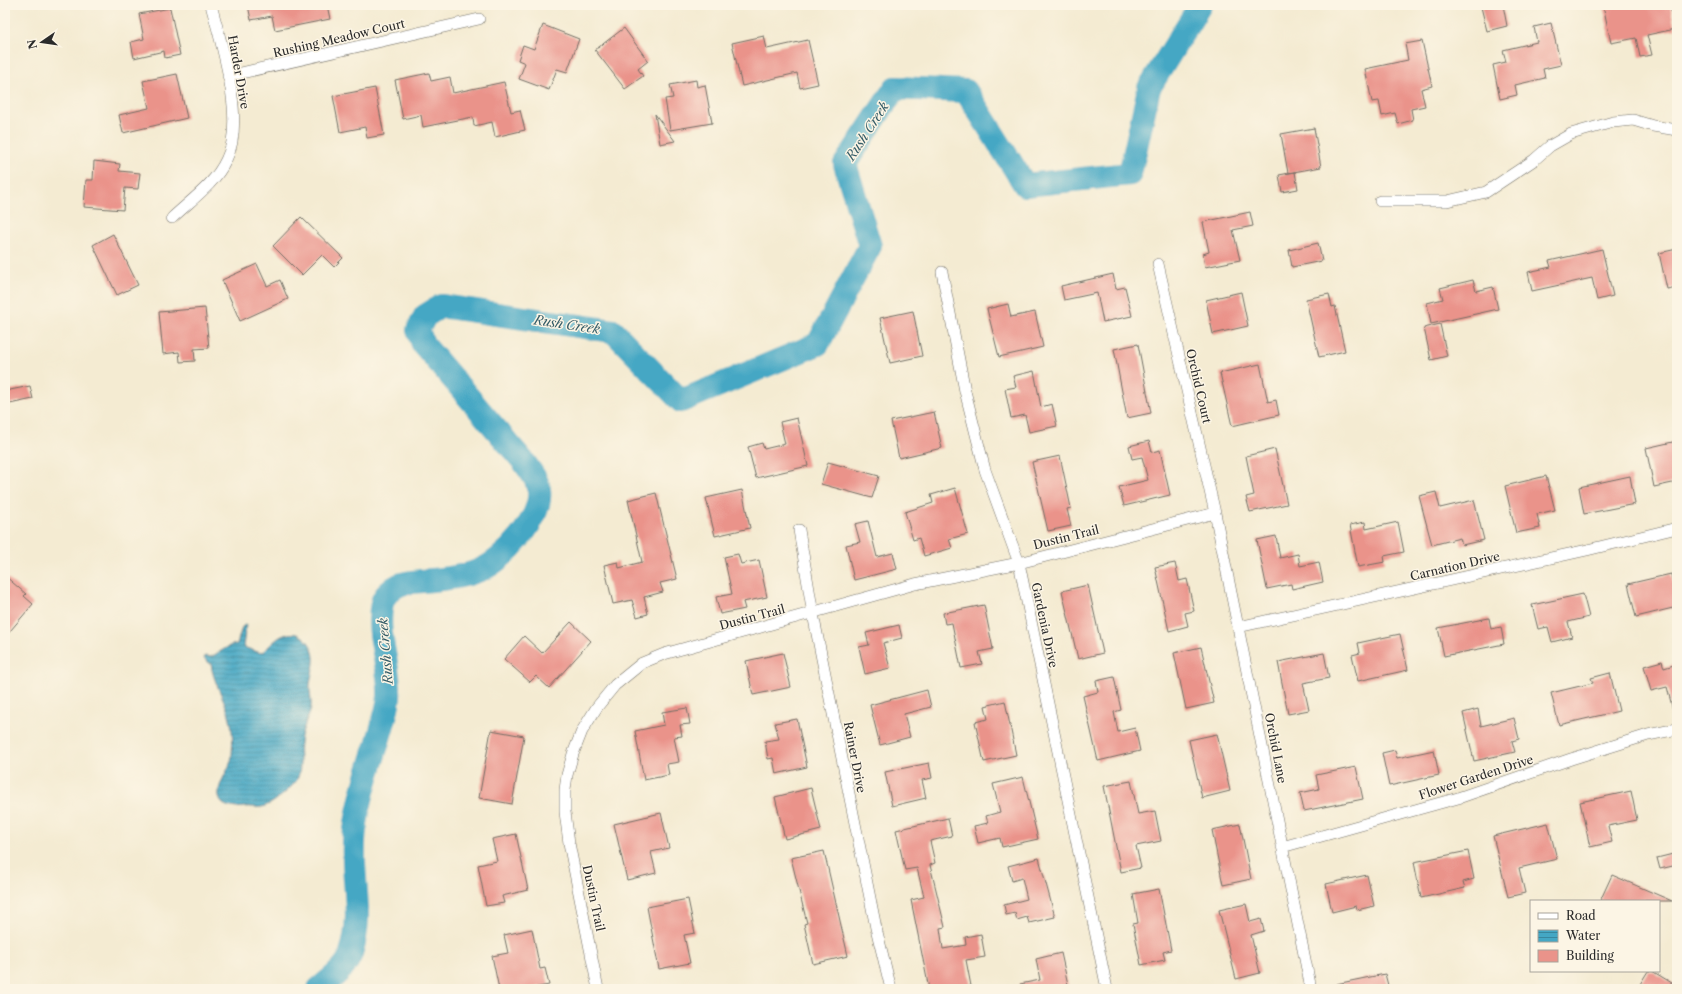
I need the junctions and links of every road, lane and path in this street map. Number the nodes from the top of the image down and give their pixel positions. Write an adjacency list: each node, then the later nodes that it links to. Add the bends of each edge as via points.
1 (211, 5): 3 (street, Harder Drive)
2 (479, 19): 3 (street, Rushing Meadow Court)
3 (228, 76): 6 (street, Harder Drive, via 234,120 233,141 227,160 214,180)
4 (1677, 130): 5 (street, via 1633,120 1612,122 1571,134 1486,192 1447,201)
5 (1380, 201)
6 (172, 218)
7 (1158, 264): 9 (street, Orchid Court)
8 (942, 272): 12 (street, Gardenia Drive, via 965,391 985,470)
9 (1215, 513): 12 (street, Dustin Trail); 14 (street, Orchid Lane)
10 (1677, 528): 14 (street, Carnation Drive)
11 (799, 530): 13 (street, Rainer Drive)
12 (1019, 563): 13 (street, Dustin Trail, via 915,584); 19 (street, Gardenia Drive)
13 (813, 614): 17 (street, Dustin Trail, via 664,654 642,663 615,685 597,706 582,731 567,775 565,812); 18 (street, Rainer Drive, via 876,928)
14 (1238, 627): 16 (street, Orchid Lane)
15 (1677, 730): 16 (street, Flower Garden Drive, via 1648,735 1458,798)
16 (1282, 847): 20 (street, Orchid Lane)
17 (598, 989)
18 (891, 989)
19 (1107, 989)
20 (1311, 989)

